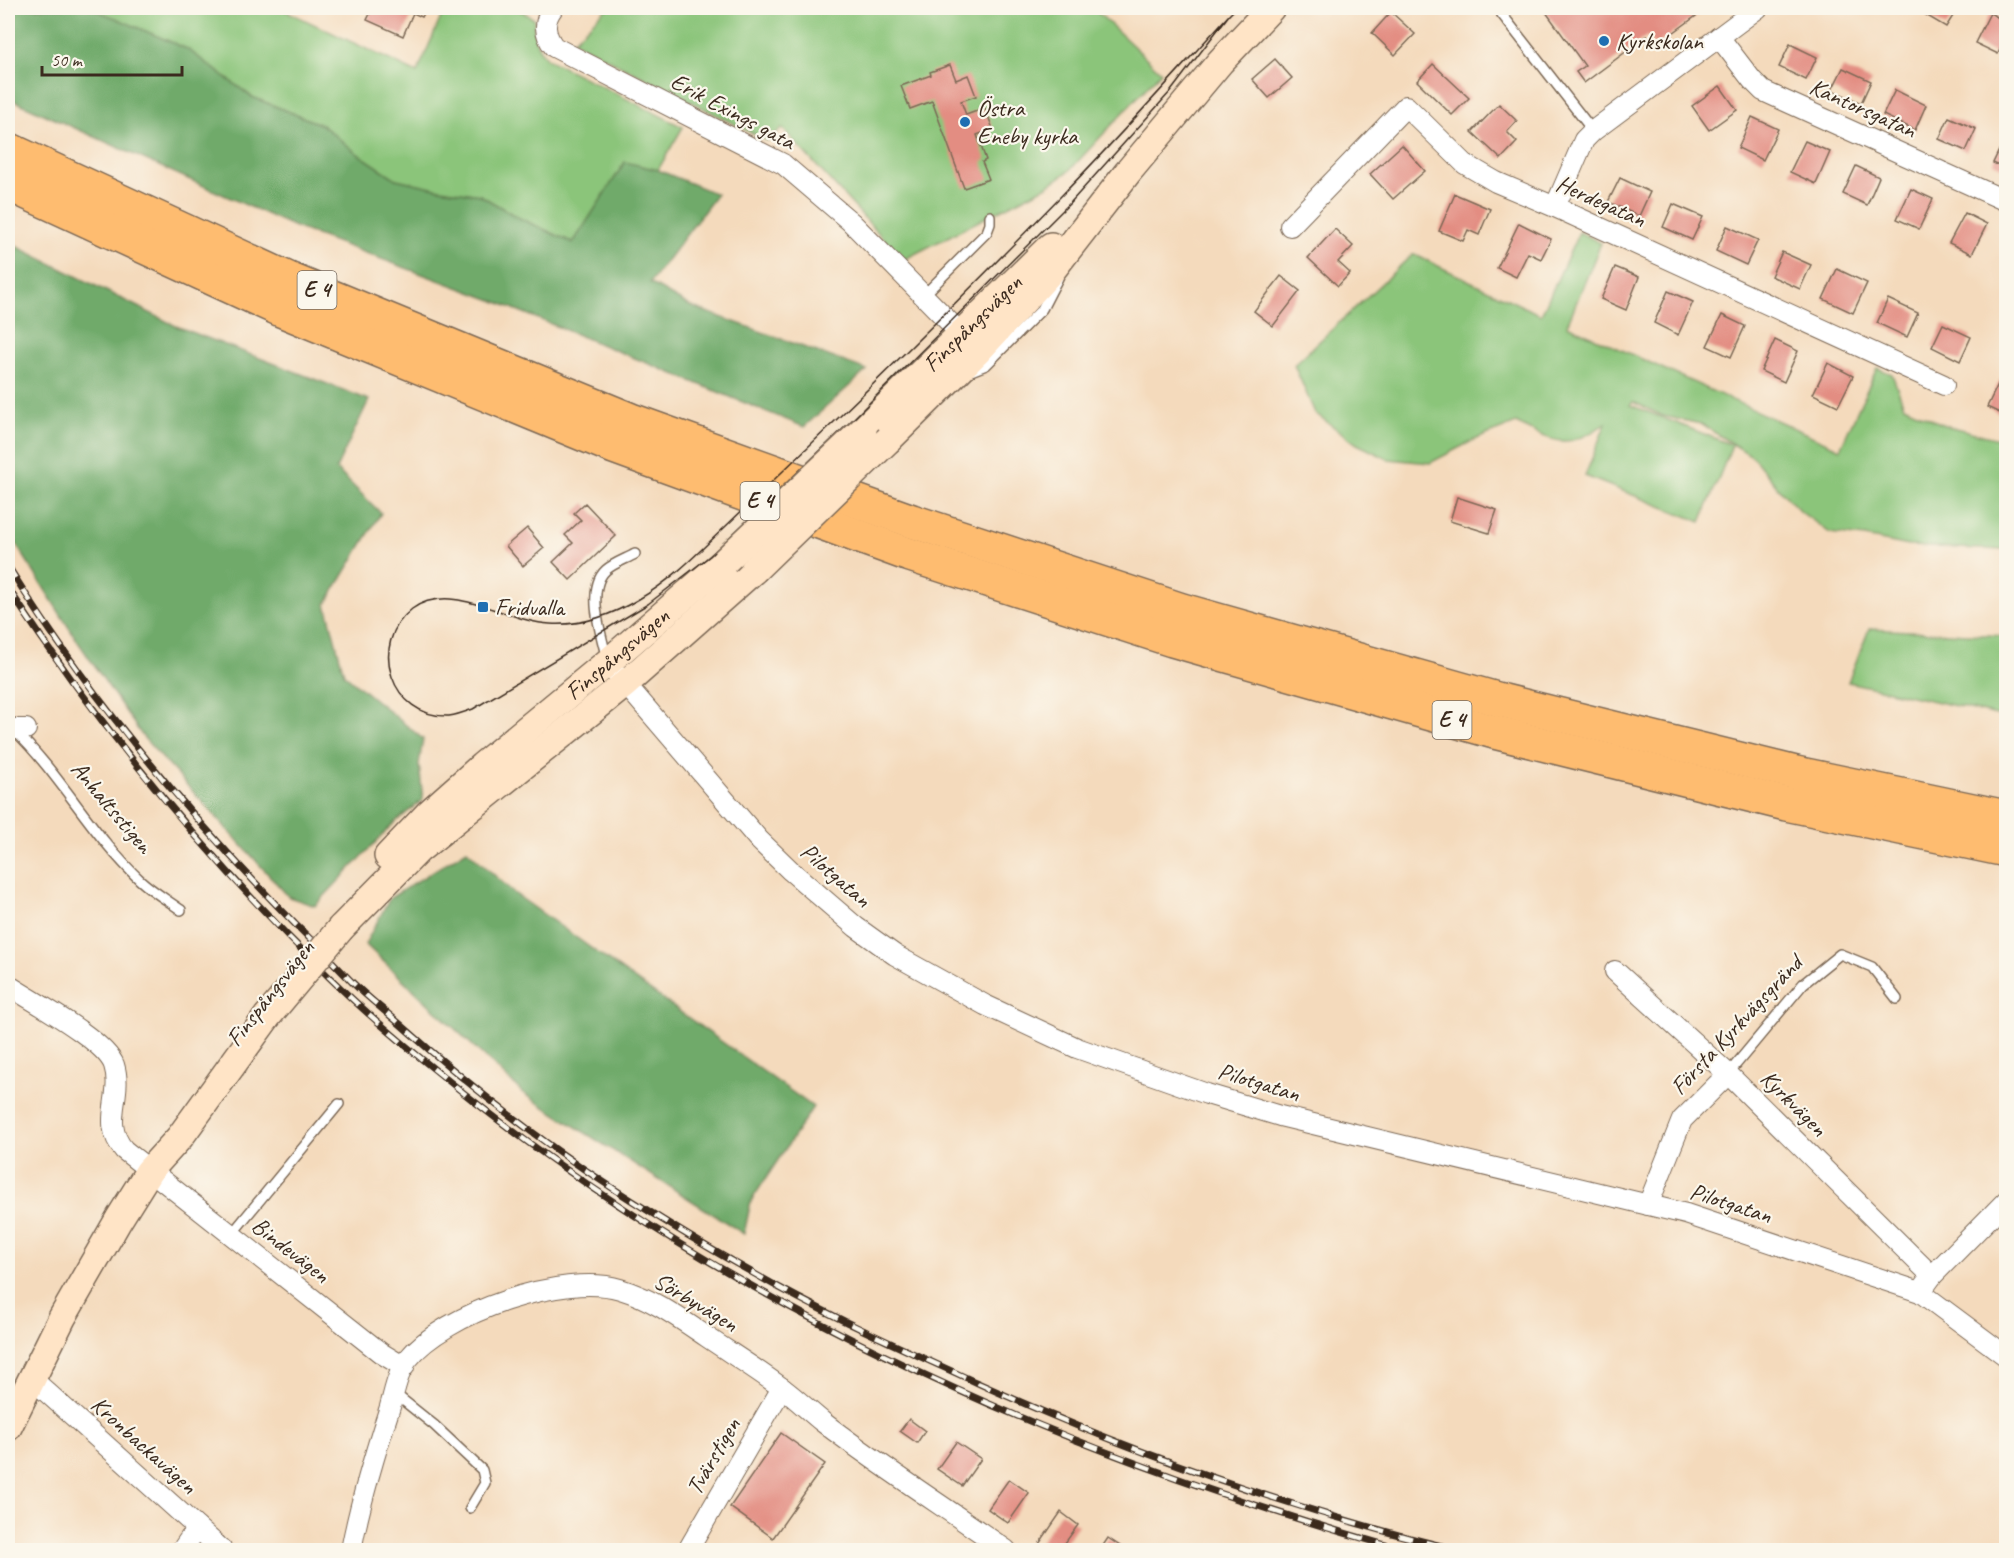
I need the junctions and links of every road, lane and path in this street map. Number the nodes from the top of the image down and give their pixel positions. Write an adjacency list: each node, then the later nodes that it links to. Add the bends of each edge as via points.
1 (553, 8): 15 (street, Erik Exings gata, via 545,25 554,47 783,164 851,222)
2 (1271, 8): 8 (main road, Finspångsvägen)
3 (1497, 8): 6 (lane)
4 (1758, 8): 5 (street)
5 (1719, 37): 6 (street); 10 (street, Kantorsgatan, via 1763,91)
6 (1593, 131): 11 (street, via 1584,140)
7 (8, 149): 23 (highway, E 4, via 291,280 543,384 642,424 912,521 1182,610 1504,701 1796,773)
8 (1128, 172): 14 (main road, Finspångsvägen); 16 (main road, Finspångsvägen)
9 (8, 184): 24 (highway, E 4, via 281,310 580,433 907,554 1173,640 1494,732 1786,804)
10 (2007, 201)
11 (1555, 207): 13 (street, Herdegatan, via 1465,164 1406,106); 18 (street, Herdegatan)
12 (990, 216): 15 (lane, via 987,232)
13 (1290, 226)
14 (1068, 250): 16 (main road, Finspångsvägen, via 1052,270); 17 (lane, via 1042,309 986,365)
15 (923, 296): 16 (street, Erik Exings gata)
16 (970, 343): 17 (main road, Finspångsvägen); 20 (main road, Finspångsvägen, bridge, via 863,430 725,561)
17 (949, 379): 21 (main road, Finspångsvägen, bridge, via 754,570)
18 (1944, 385)
19 (635, 554): 20 (lane, via 606,570 597,585 596,607)
20 (607, 663): 21 (street, Pilotgatan); 26 (main road, Finspångsvägen, via 429,813)
21 (625, 684): 26 (main road, Finspångsvägen, via 418,850); 34 (street, Pilotgatan, via 759,840 823,900 895,954 985,1005 1077,1048 1207,1094 1280,1116)
22 (15, 729): 25 (lane, Anhaltsstigen, via 134,874)
23 (2007, 817)
24 (2007, 850)
25 (181, 910)
26 (334, 925): 32 (main road, Finspångsvägen, bridge, via 261,1013 180,1137)
27 (1616, 971): 30 (street, Kyrkvägen)
28 (8, 985): 32 (street, Bindevägen, via 106,1052 116,1073 114,1133 124,1150)
29 (1898, 999): 30 (lane, Första Kyrkvägsgränd, via 1872,967 1840,954 1803,984)
30 (1728, 1074): 34 (street, Första Kyrkvägsgränd, via 1682,1120); 36 (street, Kyrkvägen)
31 (339, 1104): 35 (lane)
32 (149, 1171): 35 (street, Bindevägen); 39 (main road, Finspångsvägen, via 87,1273)
33 (2007, 1201): 36 (street)
34 (1648, 1205): 36 (street, Pilotgatan)
35 (231, 1235): 38 (street, Bindevägen)
36 (1926, 1284): 37 (street, Pilotgatan)
37 (2007, 1356)
38 (404, 1367): 40 (street, Sörbyvägen, via 424,1343 495,1304 540,1291 591,1285 617,1288 663,1307); 41 (street, Sörbyvägen)
39 (31, 1378): 42 (main road, Finspångsvägen); 44 (street, Kronbackavägen)
40 (782, 1388): 48 (street, Tvärstigen); 49 (street, Sörbyvägen, via 824,1423)
41 (394, 1393): 43 (lane, via 482,1470 484,1483); 47 (street, Sörbyvägen, via 369,1473)
42 (8, 1427)
43 (470, 1508)
44 (197, 1528): 45 (street); 46 (street, Kronbackavägen)
45 (182, 1551)
46 (222, 1551)
47 (351, 1551)
48 (688, 1551)
49 (1006, 1551)

